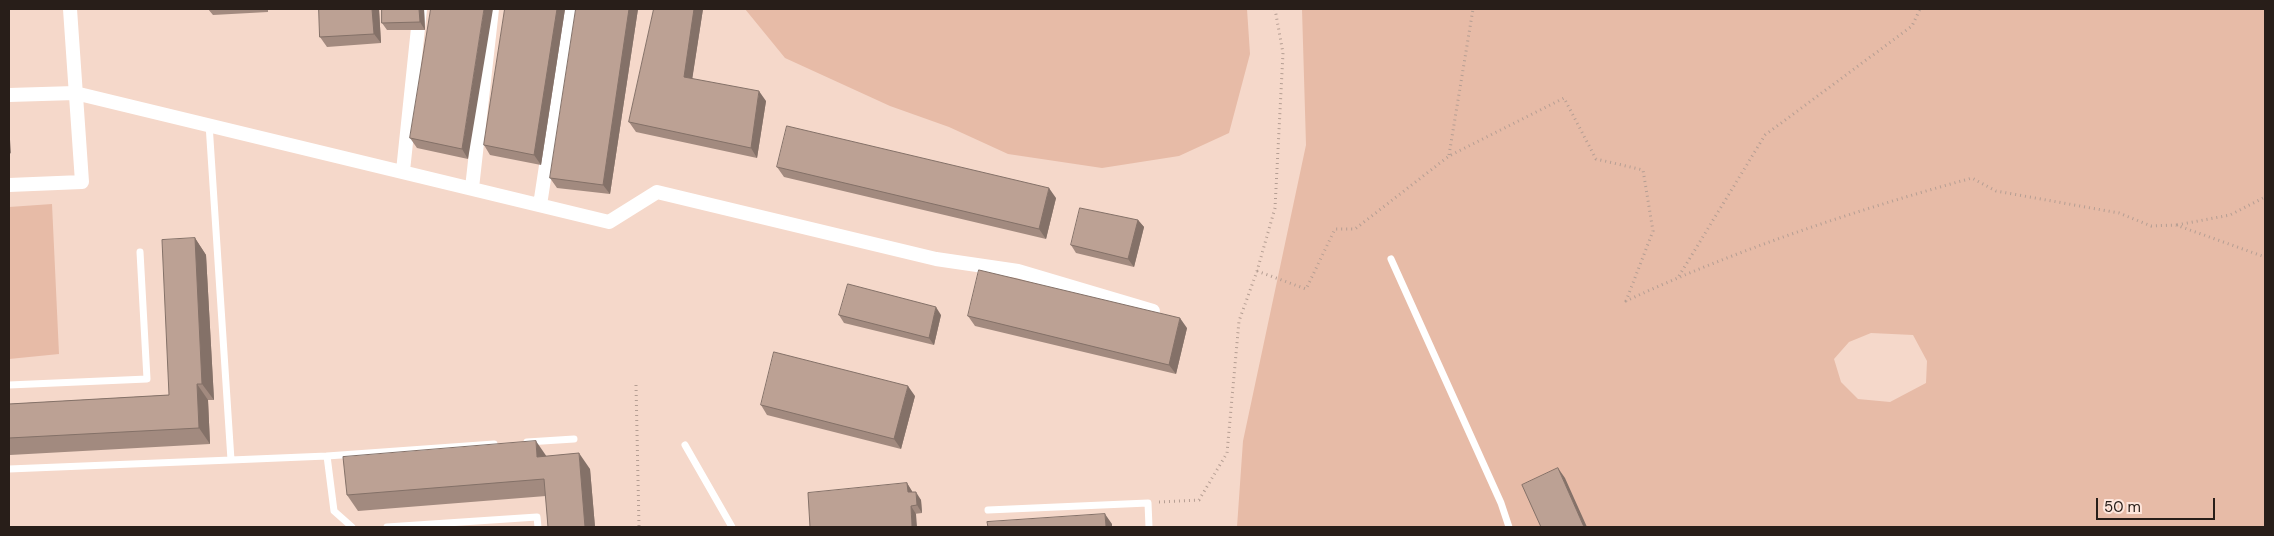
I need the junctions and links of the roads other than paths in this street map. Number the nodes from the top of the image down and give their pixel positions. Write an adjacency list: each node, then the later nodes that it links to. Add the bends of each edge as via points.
1 (70, 9): 5 (street)
2 (420, 9): 8 (street)
3 (492, 9): 10 (street)
4 (570, 9): 11 (street)
5 (75, 93): 6 (street); 7 (street); 9 (street, via 82,182)
6 (9, 95)
7 (209, 124): 8 (street); 21 (lane)
8 (403, 171): 10 (street)
9 (9, 185)
10 (472, 188): 11 (street)
11 (540, 205): 14 (street, via 609,222 657,192 936,259 1018,271)
12 (140, 252): 15 (lane, via 147,379)
13 (1391, 259): 29 (lane)
14 (1153, 311)
15 (9, 385)
16 (574, 439): 17 (lane)
17 (515, 443)
18 (505, 444): 20 (lane)
19 (685, 445): 27 (lane)
20 (326, 456): 21 (lane); 24 (lane, via 334,511)
21 (231, 460): 22 (lane)
22 (9, 469)
23 (988, 510): 28 (lane, via 1148,503)
24 (352, 527)
25 (387, 527): 26 (lane, via 537,517)
26 (538, 527)
27 (732, 527)
28 (1149, 527)
29 (1509, 527)

